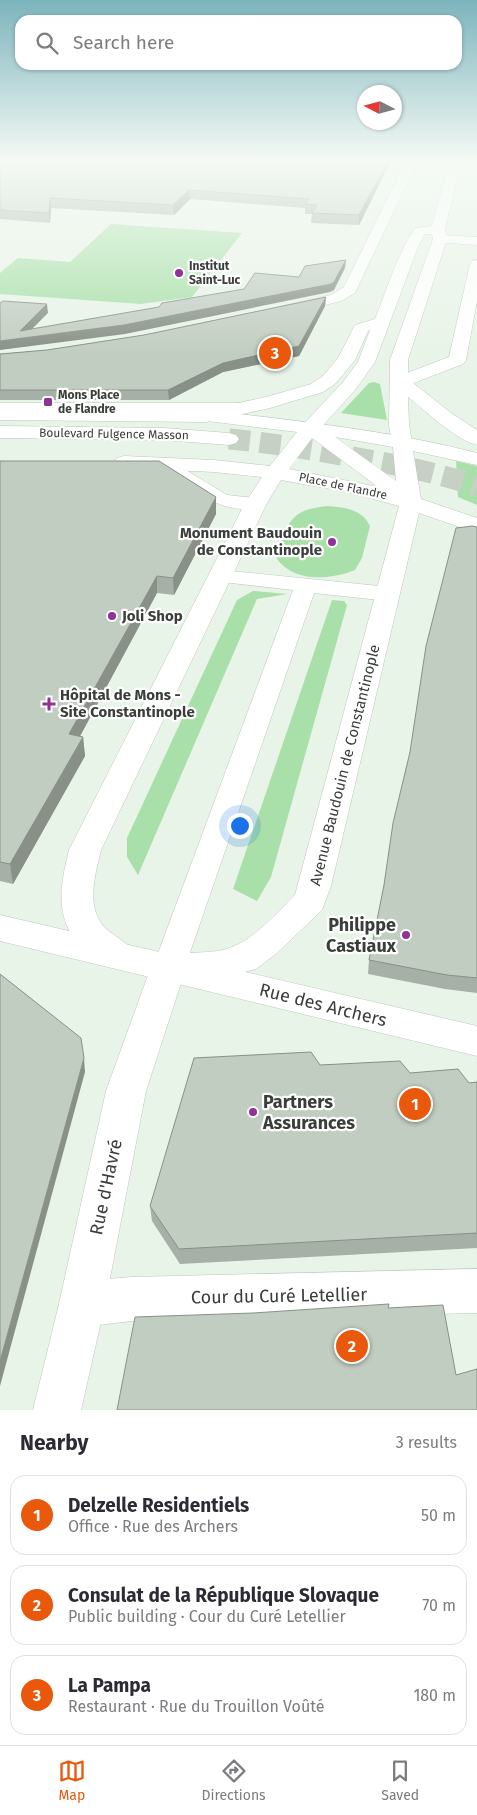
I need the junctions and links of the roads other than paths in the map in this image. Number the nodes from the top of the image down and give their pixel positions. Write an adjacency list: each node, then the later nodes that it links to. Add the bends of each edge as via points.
1 (382, 224): 6 (main road, via 350,290 336,298)
2 (441, 224): 3 (main road, Place de Flandre)
3 (439, 234): 4 (main road); 7 (main road, Place de Flandre, via 420,231); 8 (main road, Place de Flandre, via 399,360)
4 (477, 242)
5 (477, 264): 8 (main road, via 457,360)
6 (276, 311)
7 (383, 322): 11 (main road, via 361,328 338,371 317,388); 14 (main road, Place de Flandre, via 366,362 349,386)
8 (400, 382): 17 (main road); 18 (main road, Place de Flandre)
9 (0, 408): 10 (lane, Boulevard Fulgence Masson)
10 (167, 408): 11 (lane, Boulevard Fulgence Masson); 13 (lane, Boulevard Fulgence Masson)
11 (240, 408): 13 (main road)
12 (0, 414): 13 (main road)
13 (199, 416): 14 (main road)
14 (309, 422): 18 (main road); 23 (main road, Place de Flandre); 24 (main road, Place de Flandre)
15 (0, 432): 16 (main road, Boulevard Fulgence Masson, via 164,434)
16 (229, 439)
17 (477, 439)
18 (402, 442): 19 (main road); 24 (main road, Place de Flandre)
19 (477, 459)
20 (105, 462): 21 (main road, Boulevard Fulgence Masson)
21 (173, 463): 22 (main road, Boulevard Fulgence Masson); 25 (lane, via 172,470 222,500)
22 (246, 469): 23 (main road, Place de Flandre)
23 (275, 473): 24 (main road, Place de Flandre, via 363,488); 25 (main road, Place de Flandre)
24 (411, 502): 26 (main road, Place de Flandre); 27 (main road, Place de Flandre)
25 (253, 509): 28 (main road)
26 (477, 526)
27 (404, 529): 30 (main road, Avenue Baudouin de Constantinople)
28 (221, 576): 29 (lane); 32 (main road, via 85,850 76,895 79,915 91,935)
29 (306, 585): 30 (lane); 33 (lane)
30 (388, 594): 33 (main road, Avenue Baudouin de Constantinople, via 310,901 265,944 244,959 217,965)
31 (0, 928): 32 (main road)
32 (116, 955): 33 (main road)
33 (169, 967): 34 (main road, Rue des Archers); 36 (main road, Rue d'Havré, via 126,1091)
34 (477, 1042)
35 (477, 1291): 36 (main road, Cour du Curé Letellier, via 132,1299)
36 (82, 1304): 37 (main road, Rue d'Havré)
37 (57, 1410)

